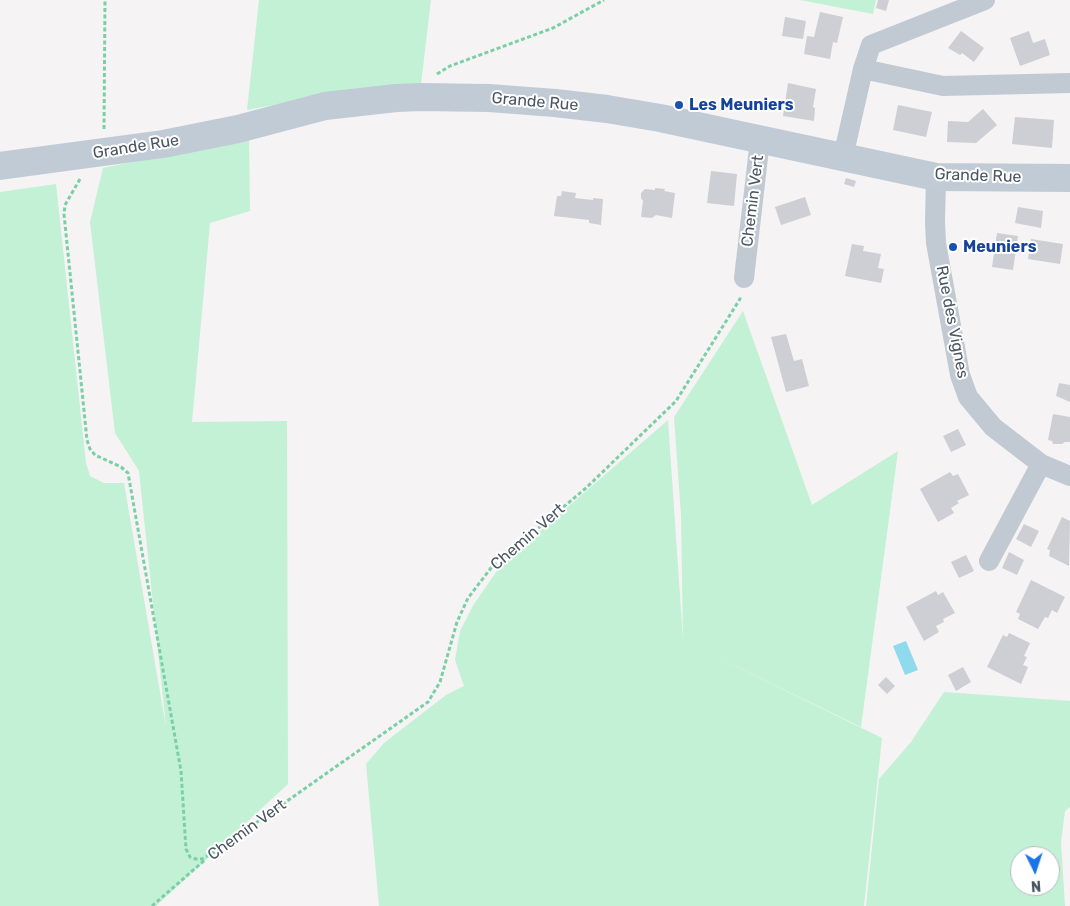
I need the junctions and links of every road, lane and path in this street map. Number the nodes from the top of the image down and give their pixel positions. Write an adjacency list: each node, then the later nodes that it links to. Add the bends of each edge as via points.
1 (105, 0): 8 (path)
2 (604, 0): 6 (path, via 552,28 450,66 433,76)
3 (974, 2): 4 (street, via 871,45)
4 (863, 69): 5 (street, via 943,86); 9 (street)
5 (1070, 83)
6 (422, 97): 7 (street, Grande Rue, via 489,98 599,108); 8 (street, Grande Rue, via 325,106 220,133)
7 (760, 140): 9 (street, Grande Rue); 13 (street, Chemin Vert)
8 (103, 153): 10 (street, Grande Rue); 17 (path, via 64,205 87,440 95,455 128,473 181,771 186,849 190,857 196,859)
9 (843, 157): 11 (street, Grande Rue)
10 (0, 166)
11 (936, 177): 12 (street, Grande Rue); 14 (street, Rue des Vignes, via 936,243 960,374 968,397 993,427)
12 (1070, 178)
13 (744, 278): 17 (path, Chemin Vert, via 740,299 676,400 586,488 491,568 468,598 456,622 440,682 428,702)
14 (1041, 464): 15 (street, Rue des Vignes); 16 (street)
15 (1070, 476)
16 (990, 561)
17 (214, 852): 18 (path, Chemin Vert)
18 (152, 906)

